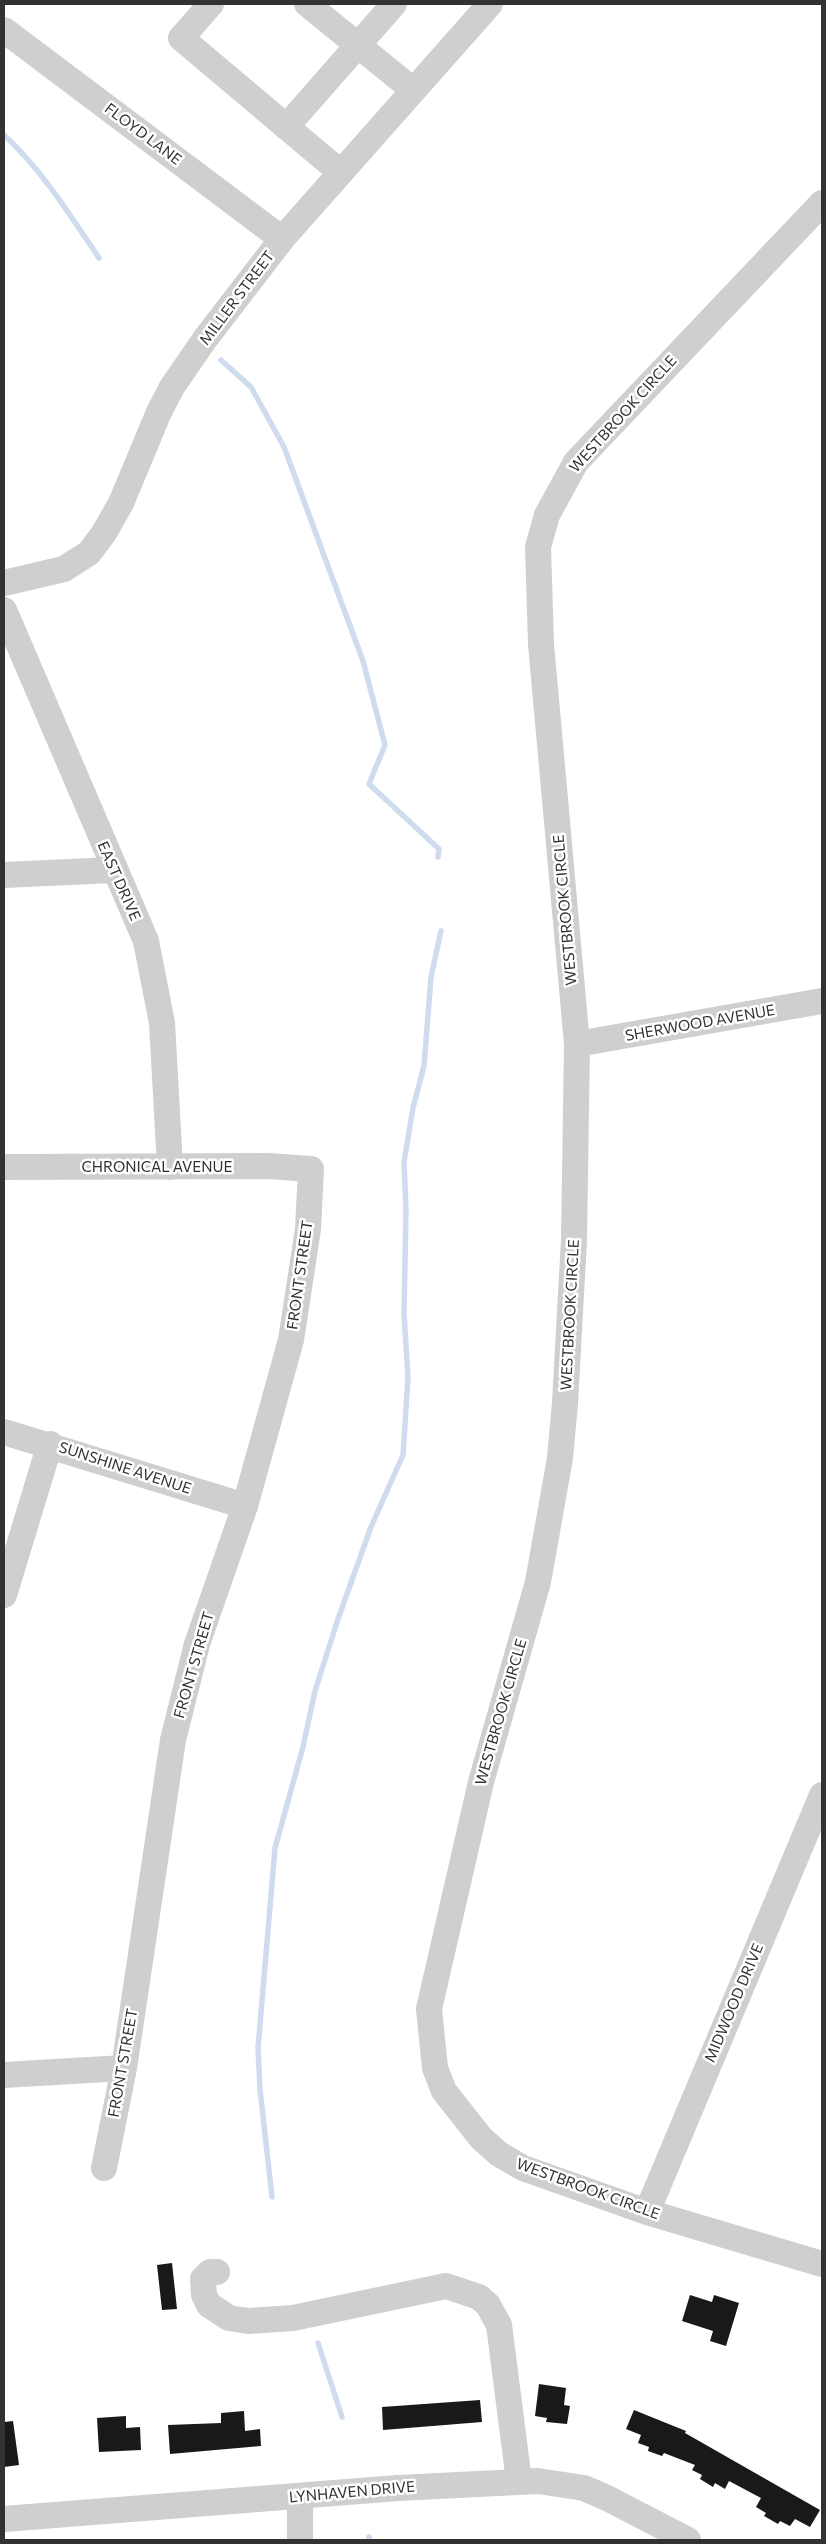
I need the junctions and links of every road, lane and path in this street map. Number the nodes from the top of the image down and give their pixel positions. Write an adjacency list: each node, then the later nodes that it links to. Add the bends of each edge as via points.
1 (211, 4): 8 (street, via 181,38)
2 (307, 4): 6 (street)
3 (394, 4): 6 (street)
4 (490, 4): 7 (street, MILLER STREET)
5 (4, 30): 11 (street, FLOYD LANE)
6 (358, 46): 7 (street); 8 (street)
7 (414, 90): 9 (street, MILLER STREET)
8 (286, 128): 9 (street)
9 (340, 172): 11 (street, MILLER STREET)
10 (822, 203): 17 (street, WESTBROOK CIRCLE, via 576,462 547,515 538,547 541,644)
11 (282, 239): 12 (street, MILLER STREET, via 172,387 121,503 89,553 64,569)
12 (4, 583)
13 (4, 610): 14 (street, EAST DRIVE)
14 (113, 870): 15 (street); 19 (street, EAST DRIVE, via 146,941 162,1023)
15 (4, 875)
16 (822, 1001): 17 (street, SHERWOOD AVENUE)
17 (577, 1044): 29 (street, WESTBROOK CIRCLE, via 574,1240 560,1458 538,1582 478,1792 433,1986 430,2027 435,2068 444,2091 481,2138 499,2154 523,2168)
18 (4, 1167): 19 (street, CHRONICAL AVENUE)
19 (170, 1167): 20 (street, CHRONICAL AVENUE)
20 (311, 1169): 23 (street, FRONT STREET, via 308,1229 291,1340)
21 (4, 1432): 22 (street, SUNSHINE AVENUE)
22 (50, 1444): 23 (street, SUNSHINE AVENUE); 24 (street)
23 (245, 1506): 26 (street, FRONT STREET, via 197,1644 173,1740)
24 (4, 1595)
25 (822, 1795): 29 (street, MIDWOOD DRIVE)
26 (124, 2068): 27 (street); 28 (street, FRONT STREET)
27 (4, 2075)
28 (104, 2168)
29 (647, 2212): 30 (street, WESTBROOK CIRCLE)
30 (822, 2264)
31 (217, 2272): 32 (street, via 210,2272 202,2279 209,2305 229,2318 248,2321 293,2318 446,2286 479,2297 488,2305 499,2325)
32 (518, 2481): 33 (street, LYNHAVEN DRIVE); 35 (street, LYNHAVEN DRIVE, via 584,2488)
33 (300, 2497): 34 (street, LYNHAVEN DRIVE); 36 (street)
34 (4, 2519)
35 (654, 2532): 37 (street, LYNHAVEN DRIVE)
36 (300, 2540)
37 (688, 2540)

